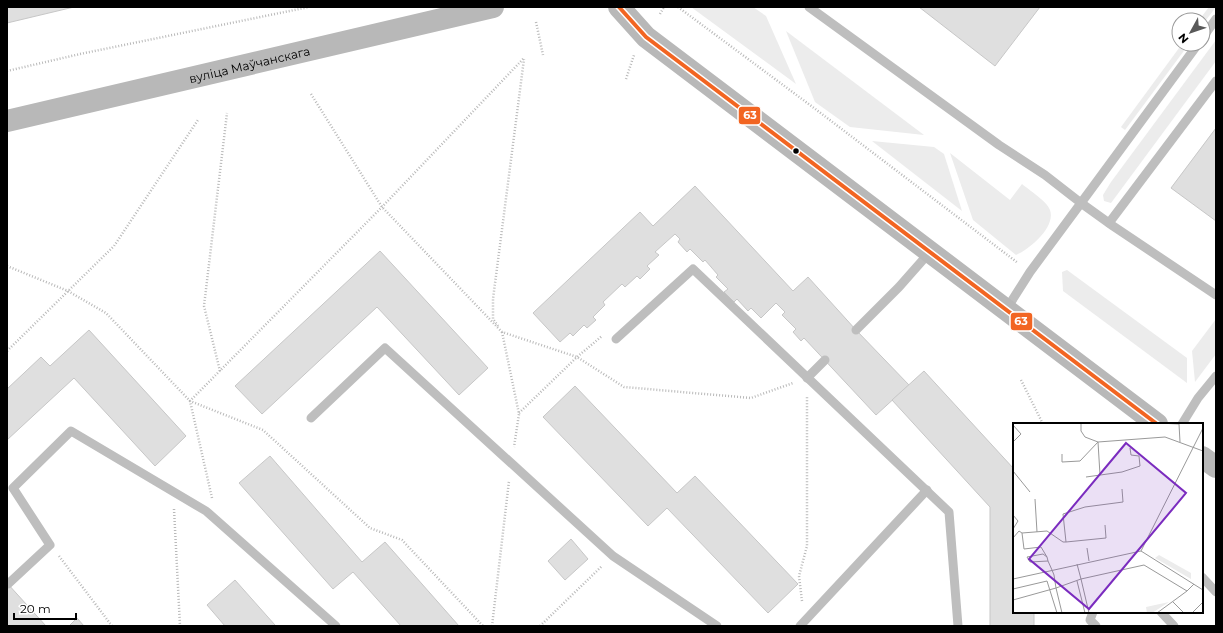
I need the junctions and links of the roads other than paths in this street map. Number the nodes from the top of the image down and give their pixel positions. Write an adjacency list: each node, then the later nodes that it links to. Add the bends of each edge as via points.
1 (493, 7): 6 (main road, вуліца Маўчанскага)
2 (619, 7): 9 (main road, via 646,37)
3 (810, 7): 7 (lane)
4 (1192, 52): 7 (lane)
5 (1216, 81): 8 (lane)
6 (7, 121)
7 (1081, 203): 8 (lane); 11 (lane, via 1030,272)
8 (1109, 224): 10 (lane)
9 (929, 253): 11 (main road); 12 (lane)
10 (1216, 295)
11 (1006, 310): 18 (main road)
12 (856, 330)
13 (616, 339): 16 (lane, via 693,269)
14 (825, 360): 16 (lane)
15 (1216, 376): 19 (lane)
16 (807, 378): 22 (lane)
17 (311, 418): 30 (lane, via 385,348 613,556)
18 (1156, 423)
19 (1183, 423)
20 (1203, 458): 21 (main road)
21 (1216, 467)
22 (927, 490): 28 (lane); 31 (lane, via 949,512)
23 (1203, 578): 25 (lane)
24 (8, 584): 29 (lane, via 50,545 13,488 71,431 206,510)
25 (1216, 592)
26 (1093, 613): 32 (lane, via 1090,620)
27 (1162, 613): 33 (lane)
28 (802, 624)
29 (336, 626)
30 (717, 626)
31 (958, 626)
32 (1096, 626)
33 (1174, 626)

